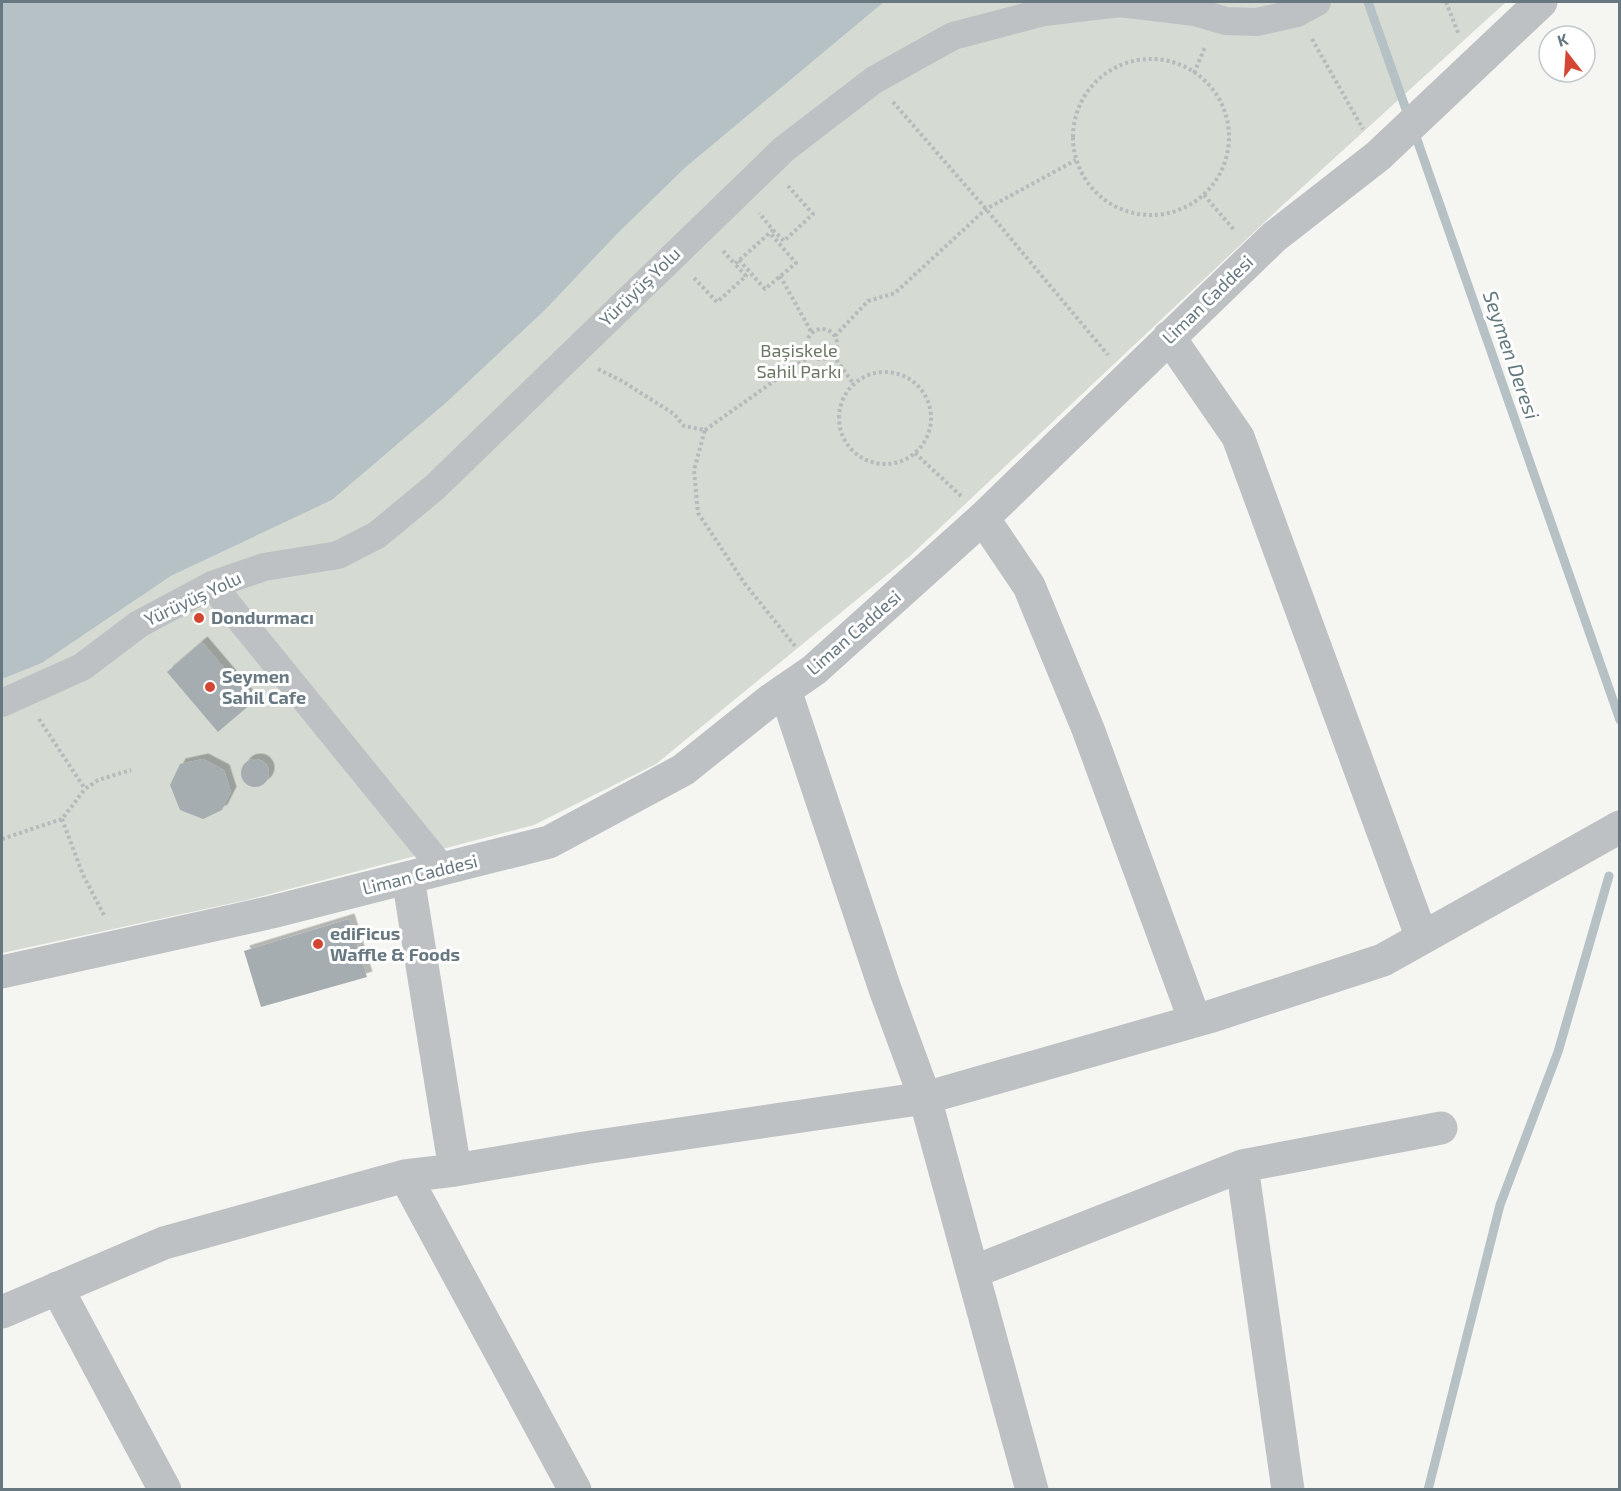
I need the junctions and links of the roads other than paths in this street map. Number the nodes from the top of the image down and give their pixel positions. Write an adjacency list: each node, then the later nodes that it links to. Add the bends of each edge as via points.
1 (1541, 2): 3 (street, Liman Caddesi, via 1378,156 1274,237)
2 (1307, 7): 5 (street, Yürüyüş Yolu, via 1257,22 1226,21 1195,12 1120,3 1044,12 953,36 874,80 784,149 435,487 377,535 338,555 264,567)
3 (1169, 337): 4 (street, Liman Caddesi); 11 (street, via 1238,437)
4 (983, 518): 6 (street, Liman Caddesi, via 814,670); 13 (street, via 1029,586 1088,729)
5 (212, 585): 7 (street, Yürüyüş Yolu, via 139,624 82,667); 9 (street)
6 (785, 690): 9 (street, Liman Caddesi, via 683,770 549,842); 14 (street)
7 (13, 698)
8 (1620, 827): 11 (street)
9 (443, 869): 10 (street, Liman Caddesi)
10 (408, 878): 12 (street, Liman Caddesi); 17 (street)
11 (1422, 938): 13 (street, via 1383,960)
12 (2, 972)
13 (1195, 1021): 14 (street)
14 (925, 1098): 17 (street); 19 (street)
15 (1441, 1128): 16 (street)
16 (1242, 1166): 19 (street); 25 (street)
17 (455, 1170): 18 (street)
18 (405, 1176): 20 (street, via 164,1243); 24 (street)
19 (973, 1272): 22 (street)
20 (57, 1288): 21 (street); 23 (street)
21 (2, 1312)
22 (1028, 1488)
23 (165, 1490)
24 (575, 1490)
25 (1288, 1490)

